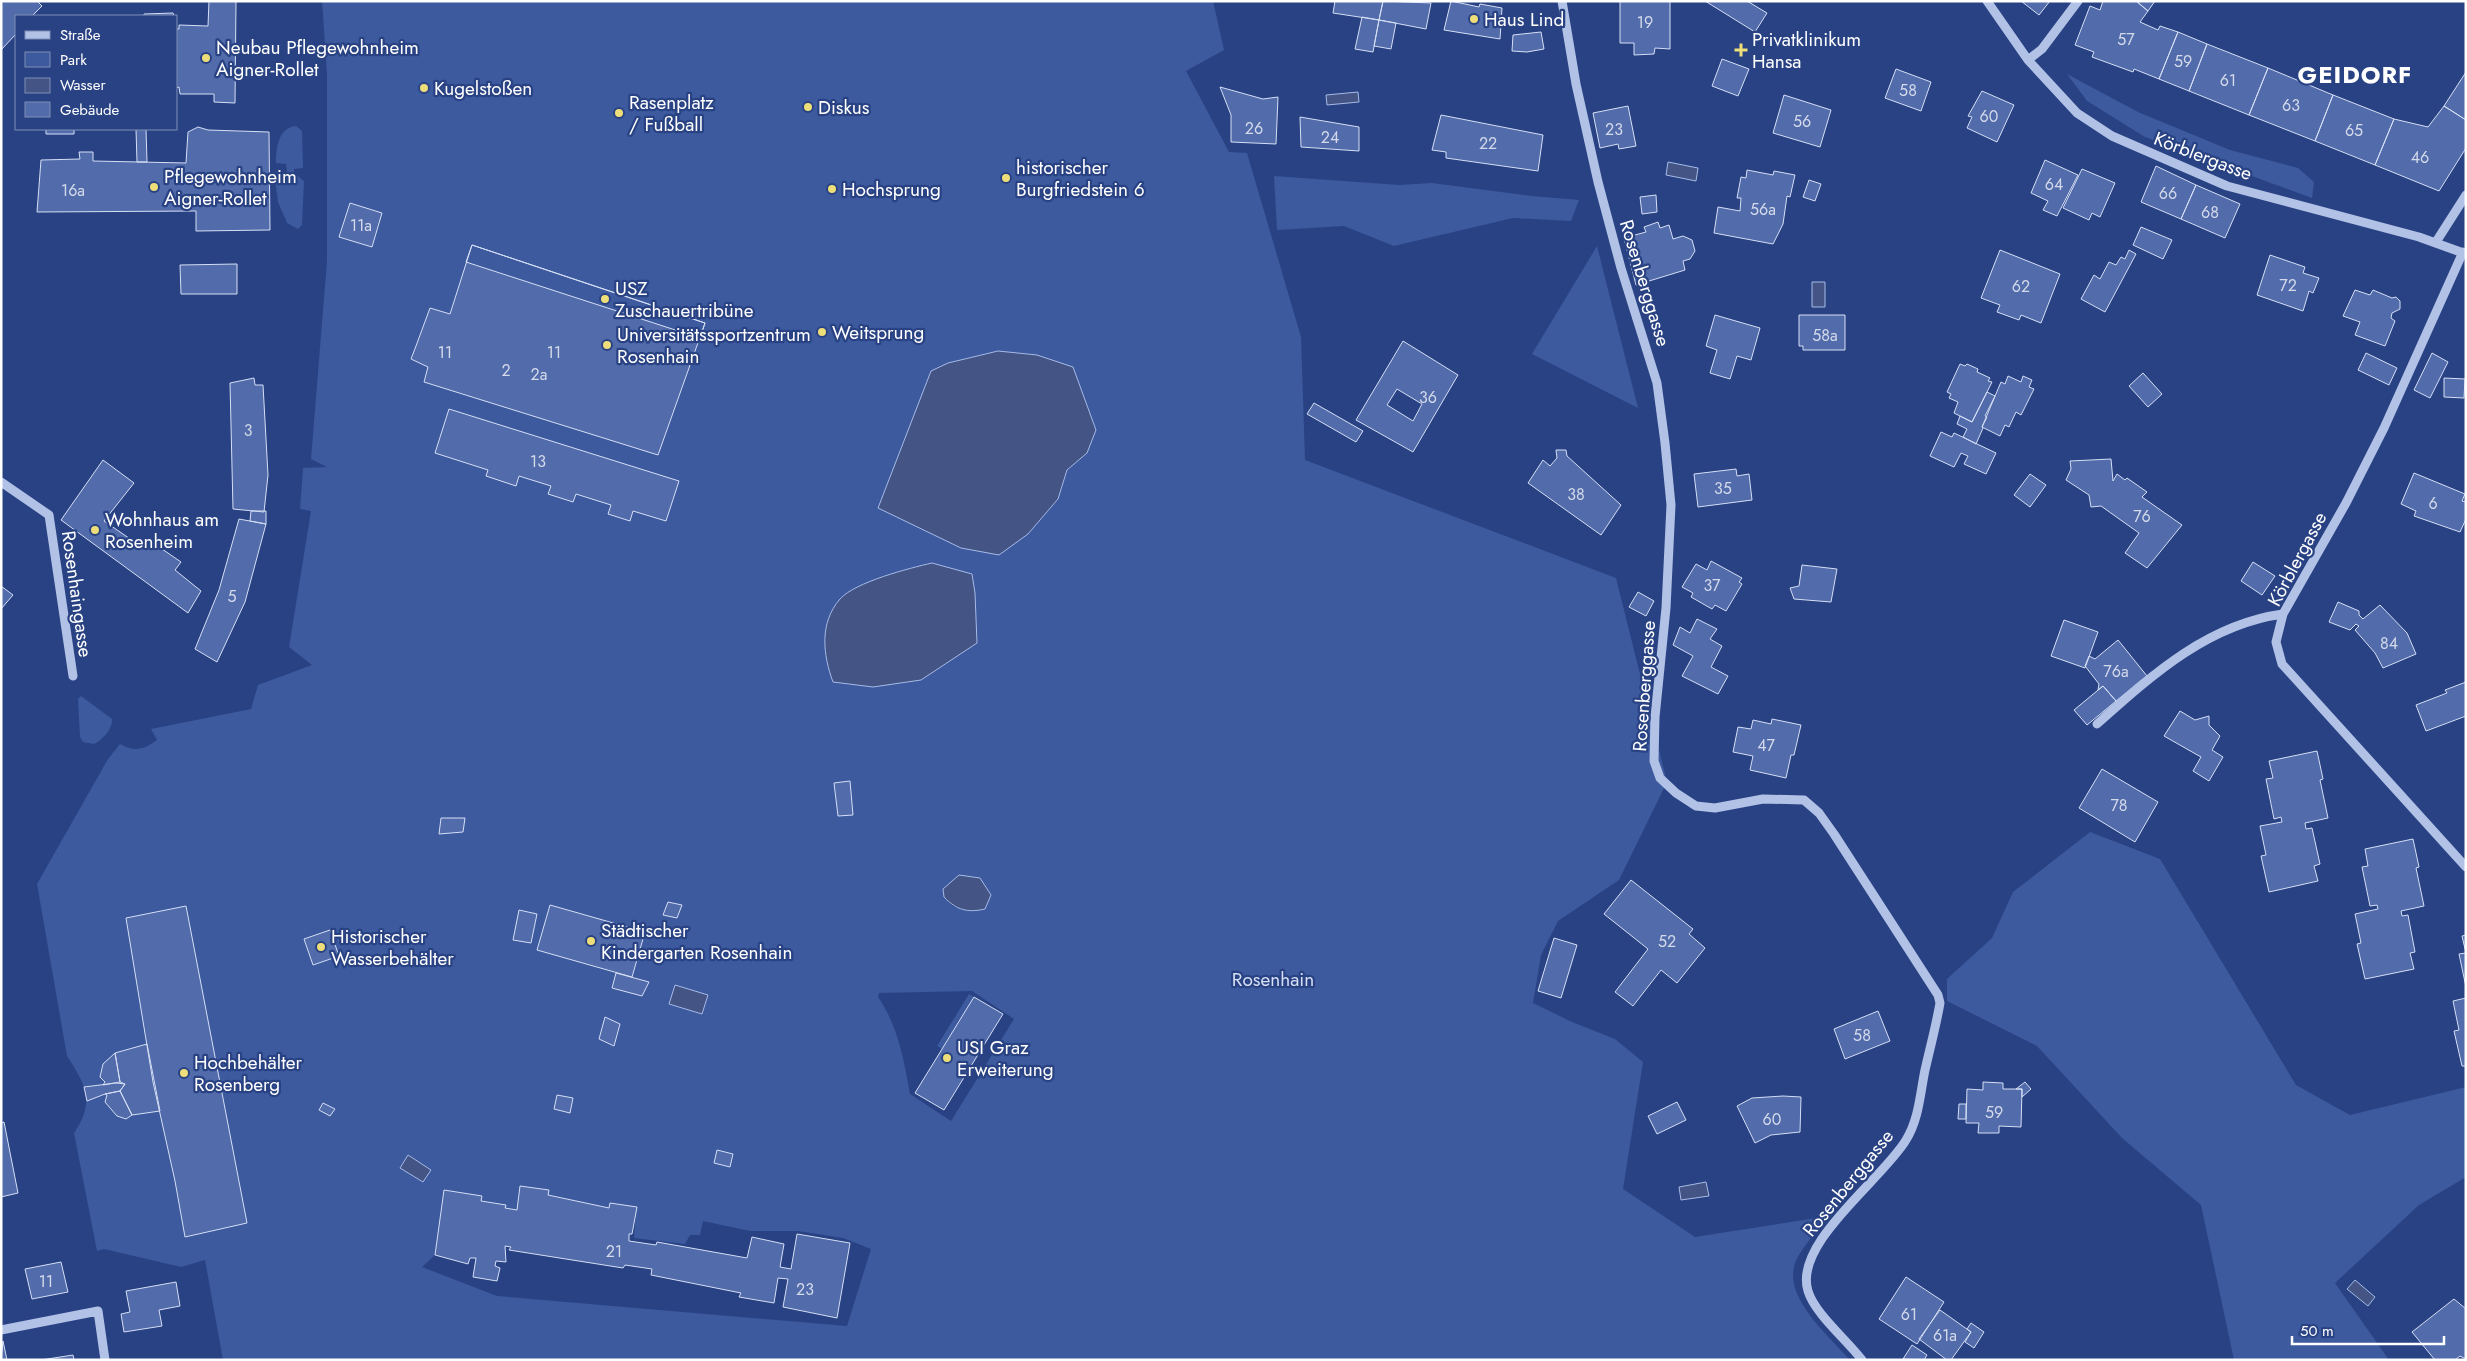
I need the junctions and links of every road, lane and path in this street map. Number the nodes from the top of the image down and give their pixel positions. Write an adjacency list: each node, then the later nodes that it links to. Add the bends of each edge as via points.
1 (1562, 1): 15 (street, Rosenberggasse, via 1598,182 1621,268 1652,362 1664,434 1671,505 1666,608 1655,717 1654,761 1660,778 1696,806 1716,808 1763,799 1804,800 1819,813 1864,877 1938,994 1940,1003 1916,1120 1906,1140 1811,1254 1806,1271 1808,1292 1821,1313)
2 (1987, 1): 4 (street, Körblergasse)
3 (2078, 1): 4 (street, via 2042,49)
4 (2028, 60): 6 (street, Körblergasse, via 2077,113 2112,136 2227,186)
5 (2466, 194): 6 (street)
6 (2436, 242): 7 (street, Körblergasse)
7 (2464, 253): 9 (street, Körblergasse, via 2380,436)
8 (1, 482): 10 (street, Rosenhaingasse, via 49,515)
9 (2284, 614): 11 (street, via 2235,625 2201,642 2139,687); 12 (street, Körblergasse, via 2276,642 2282,664)
10 (73, 676)
11 (2097, 724)
12 (2466, 867)
13 (1, 1330): 14 (street, via 98,1311)
14 (105, 1360)
15 (1862, 1360)

